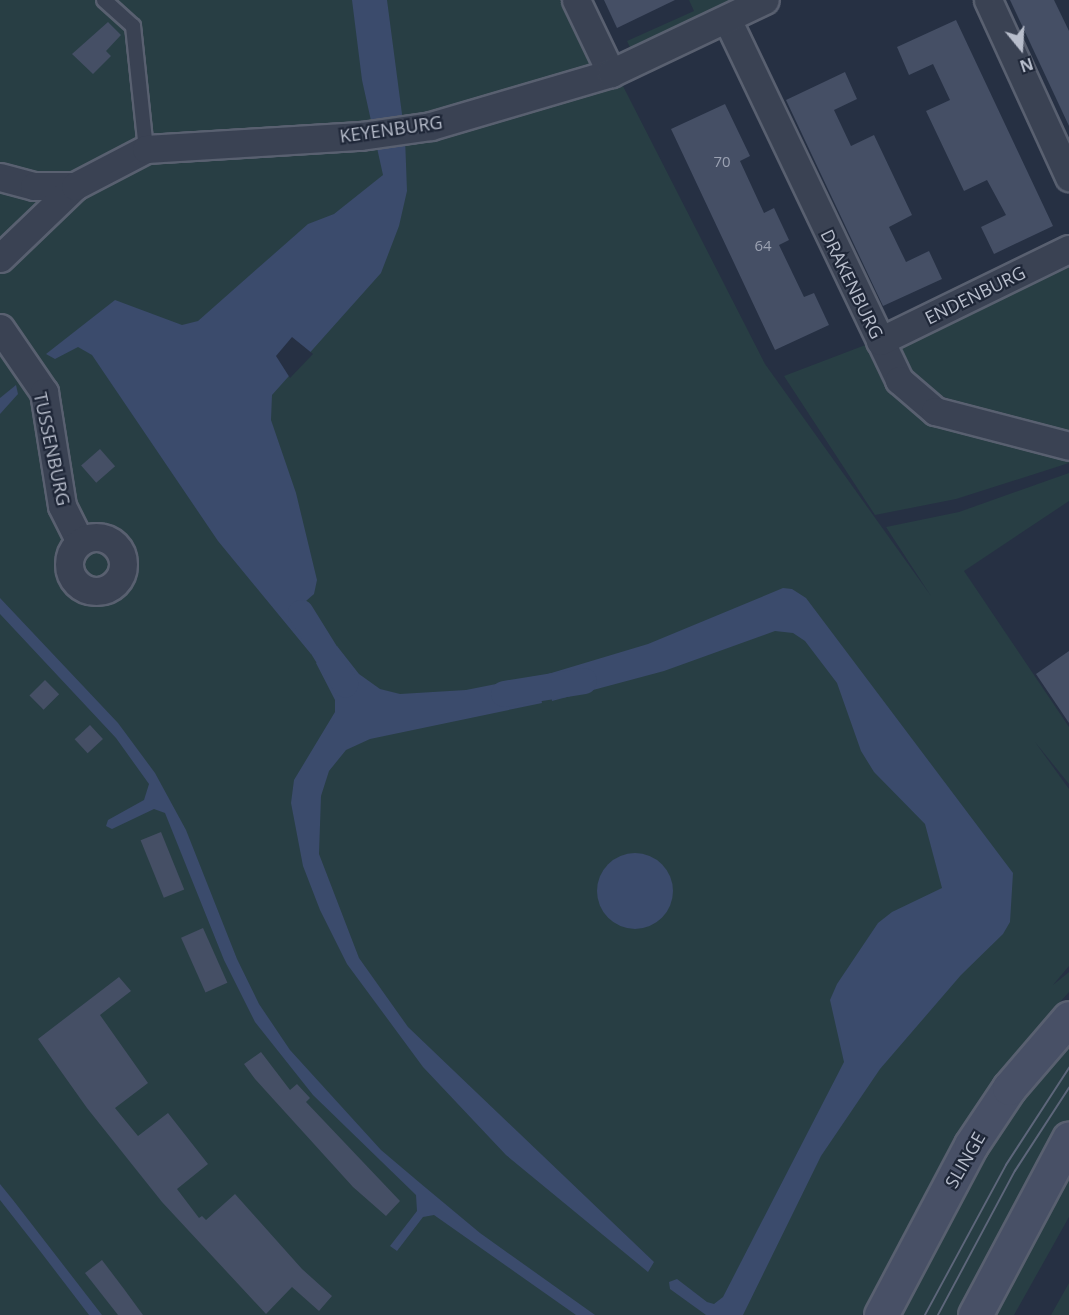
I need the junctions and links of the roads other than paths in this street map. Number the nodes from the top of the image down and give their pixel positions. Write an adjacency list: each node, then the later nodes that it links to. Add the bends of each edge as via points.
1 (104, 0): 7 (lane, via 133,27)
2 (576, 0): 6 (street)
3 (765, 0): 5 (street, KEYENBURG)
4 (988, 0): 9 (street)
5 (727, 19): 6 (street, KEYENBURG); 14 (street, DRAKENBURG)
6 (611, 73): 7 (street, KEYENBURG, via 417,129)
7 (146, 149): 10 (street, KEYENBURG)
8 (0, 177): 10 (street, KEYENBURG, via 34,186)
9 (1069, 177)
10 (75, 186): 12 (street, KEYENBURG)
11 (1069, 249): 14 (street, ENDENBURG)
12 (0, 258)
13 (0, 328): 16 (street, TUSSENBURG, via 44,392 62,506)
14 (880, 341): 15 (street, DRAKENBURG, via 899,380 935,411)
15 (1069, 446)
16 (80, 542)
17 (1069, 1018): 19 (main road, SLINGE, via 1009,1088 971,1145)
18 (1069, 1138): 20 (main road)
19 (881, 1315)
20 (975, 1315)

